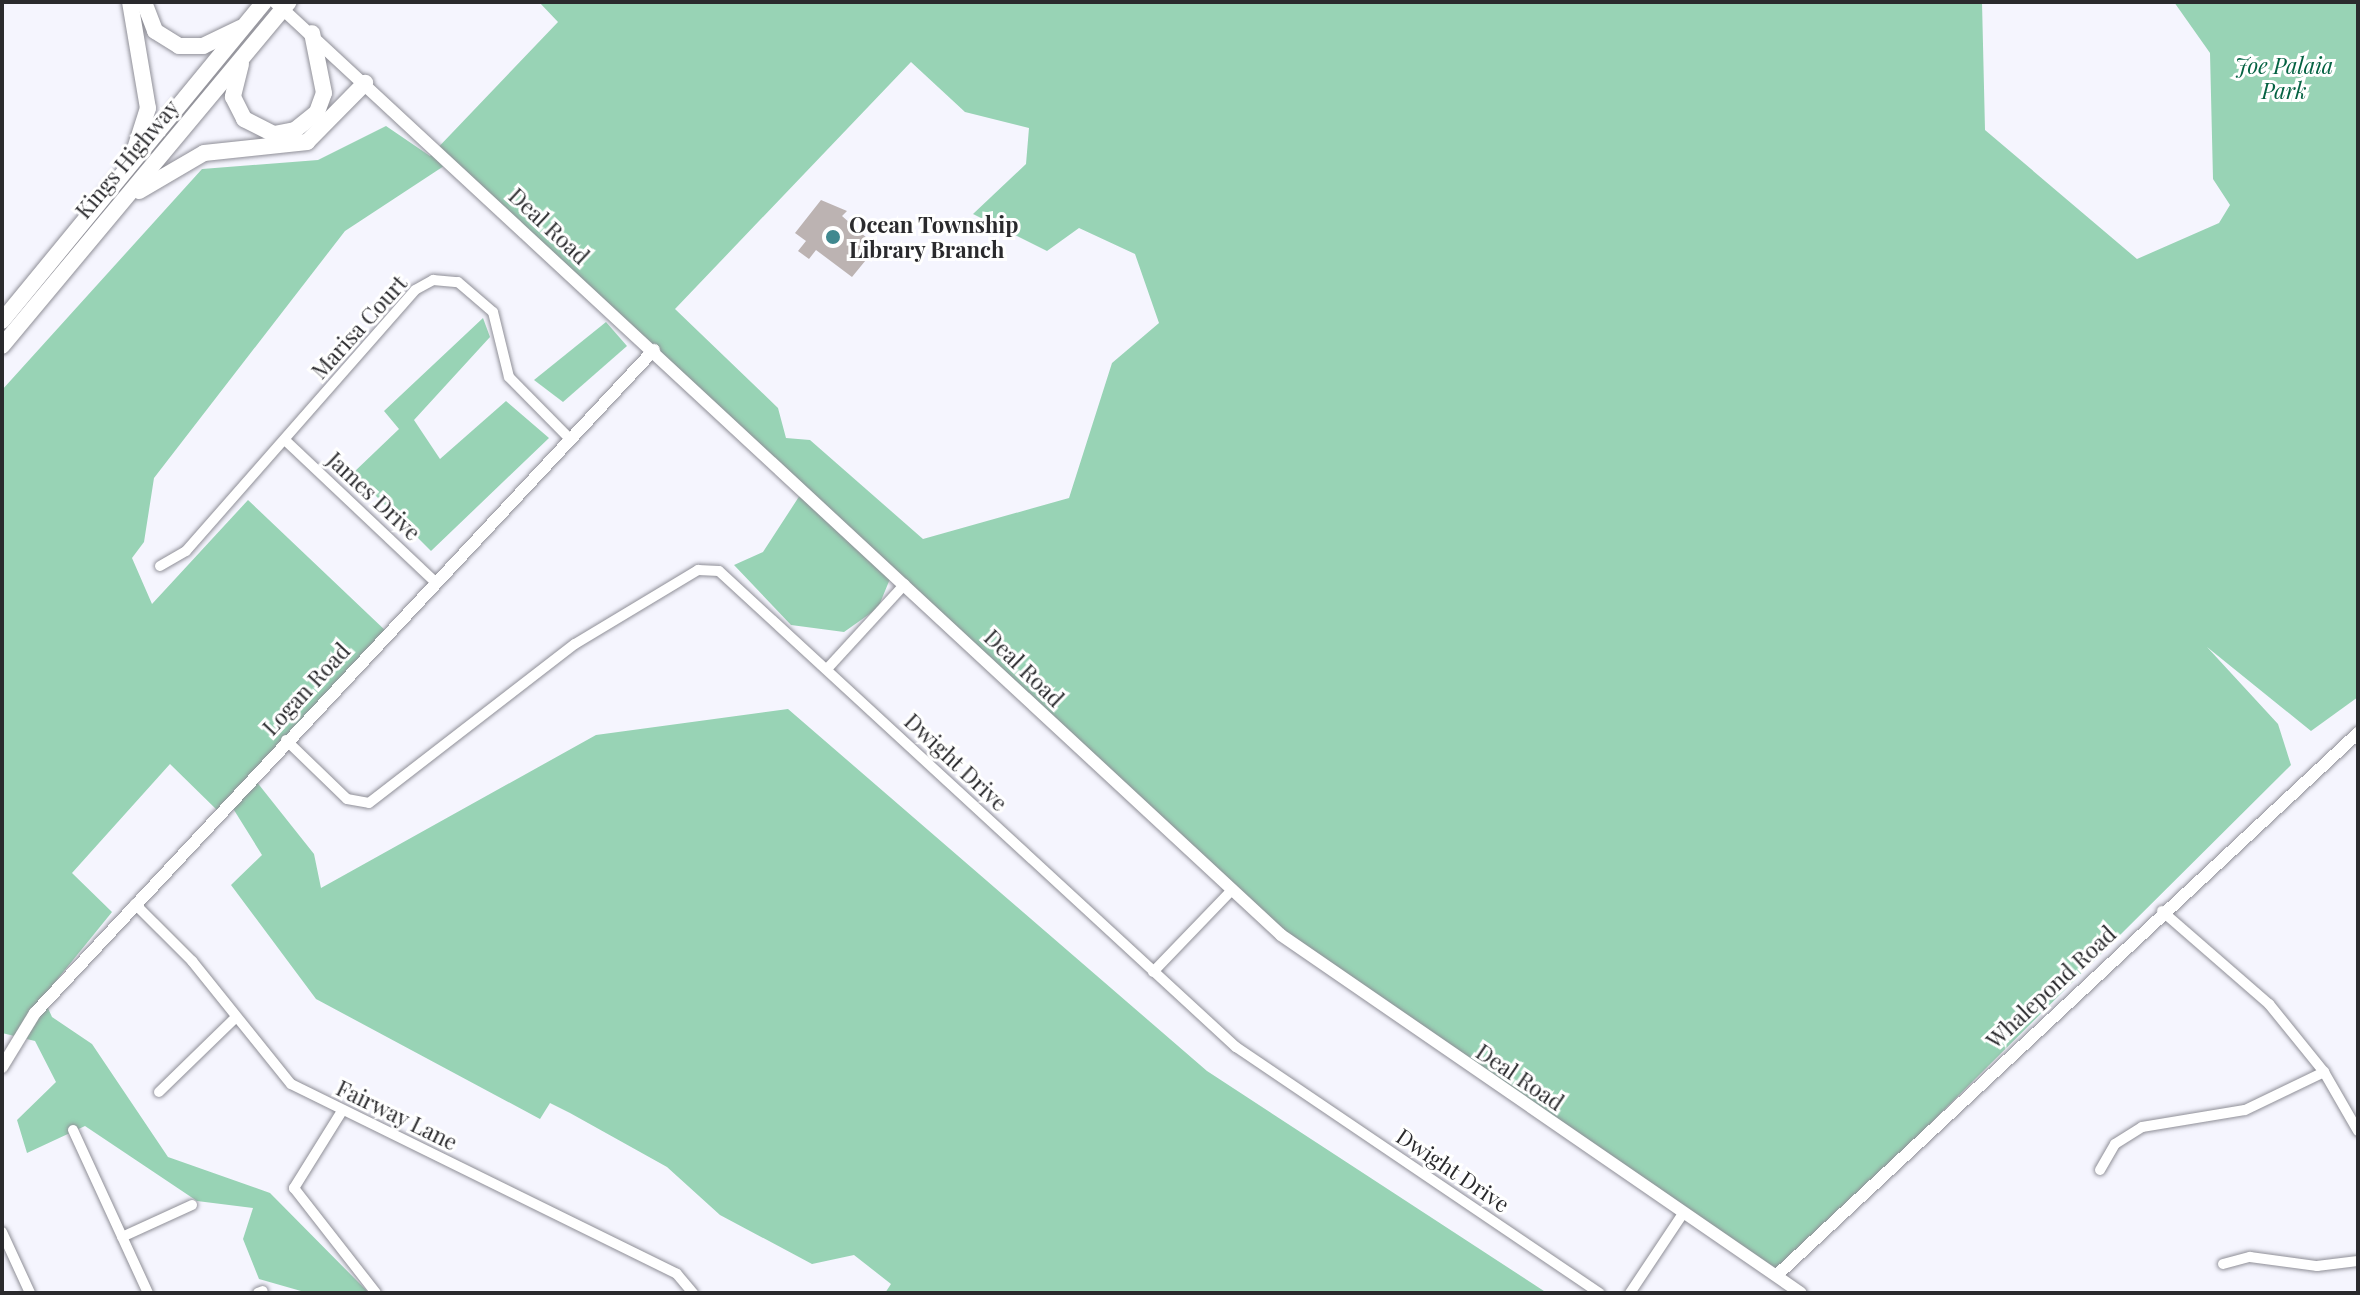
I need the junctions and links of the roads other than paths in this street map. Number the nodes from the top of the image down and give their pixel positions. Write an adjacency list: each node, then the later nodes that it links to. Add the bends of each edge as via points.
1 (130, 2): 9 (main road, via 148,115)
2 (144, 2): 5 (main road, via 155,31 185,47 216,41)
3 (264, 2): 5 (main road, Kings Highway)
4 (282, 4): 6 (street, Deal Road); 7 (main road, Kings Highway)
5 (248, 23): 9 (main road, Kings Highway)
6 (312, 33): 7 (main road, via 324,93 311,119 285,133 252,126 235,103 234,83); 8 (street, Deal Road)
7 (252, 44): 10 (main road, Kings Highway)
8 (365, 83): 10 (main road, via 307,142 186,159); 13 (street, Deal Road)
9 (125, 174): 11 (main road, Kings Highway)
10 (102, 224): 12 (main road, Kings Highway)
11 (2, 321)
12 (2, 346)
13 (654, 350): 14 (street, Logan Road); 18 (street, Deal Road)
14 (570, 439): 15 (street, Marisa Court, via 509,377 493,312 466,287 441,279 415,290); 17 (street, Logan Road)
15 (285, 440): 16 (street, Marisa Court, via 186,551); 17 (street, James Drive)
16 (160, 566)
17 (435, 582): 21 (street, Logan Road)
18 (905, 584): 19 (street); 22 (street, Deal Road)
19 (827, 669): 21 (street, Dwight Drive, via 726,575 703,568 575,644 369,803 347,799); 25 (street, Dwight Drive)
20 (2358, 733): 24 (street, Whalepond Road)
21 (286, 740): 23 (street, Logan Road)
22 (1232, 890): 25 (street); 35 (street, Deal Road, via 1322,967)
23 (135, 904): 26 (street, Fairway Lane); 27 (street, Logan Road, via 35,1013)
24 (2162, 911): 28 (street, via 2258,992); 40 (street, Whalepond Road)
25 (1153, 972): 45 (street, Dwight Drive, via 1256,1062)
26 (235, 1018): 29 (street); 30 (street, Fairway Lane, via 283,1078)
27 (2, 1067)
28 (2324, 1072): 32 (street); 33 (street, via 2245,1110 2142,1127 2115,1144)
29 (159, 1092)
30 (342, 1111): 43 (street, via 294,1188); 44 (street, Fairway Lane, via 677,1274)
31 (73, 1130): 37 (street)
32 (2358, 1131)
33 (2100, 1170)
34 (192, 1205): 37 (street)
35 (1684, 1212): 40 (street, Deal Road); 46 (street)
36 (2, 1232): 41 (street)
37 (122, 1237): 42 (street)
38 (2358, 1261): 39 (street, via 2317,1266 2250,1257)
39 (2223, 1264)
40 (1777, 1275): 47 (street, Deal Road)
41 (30, 1293)
42 (148, 1293)
43 (376, 1293)
44 (693, 1293)
45 (1599, 1293)
46 (1630, 1293)
47 (1801, 1293)

